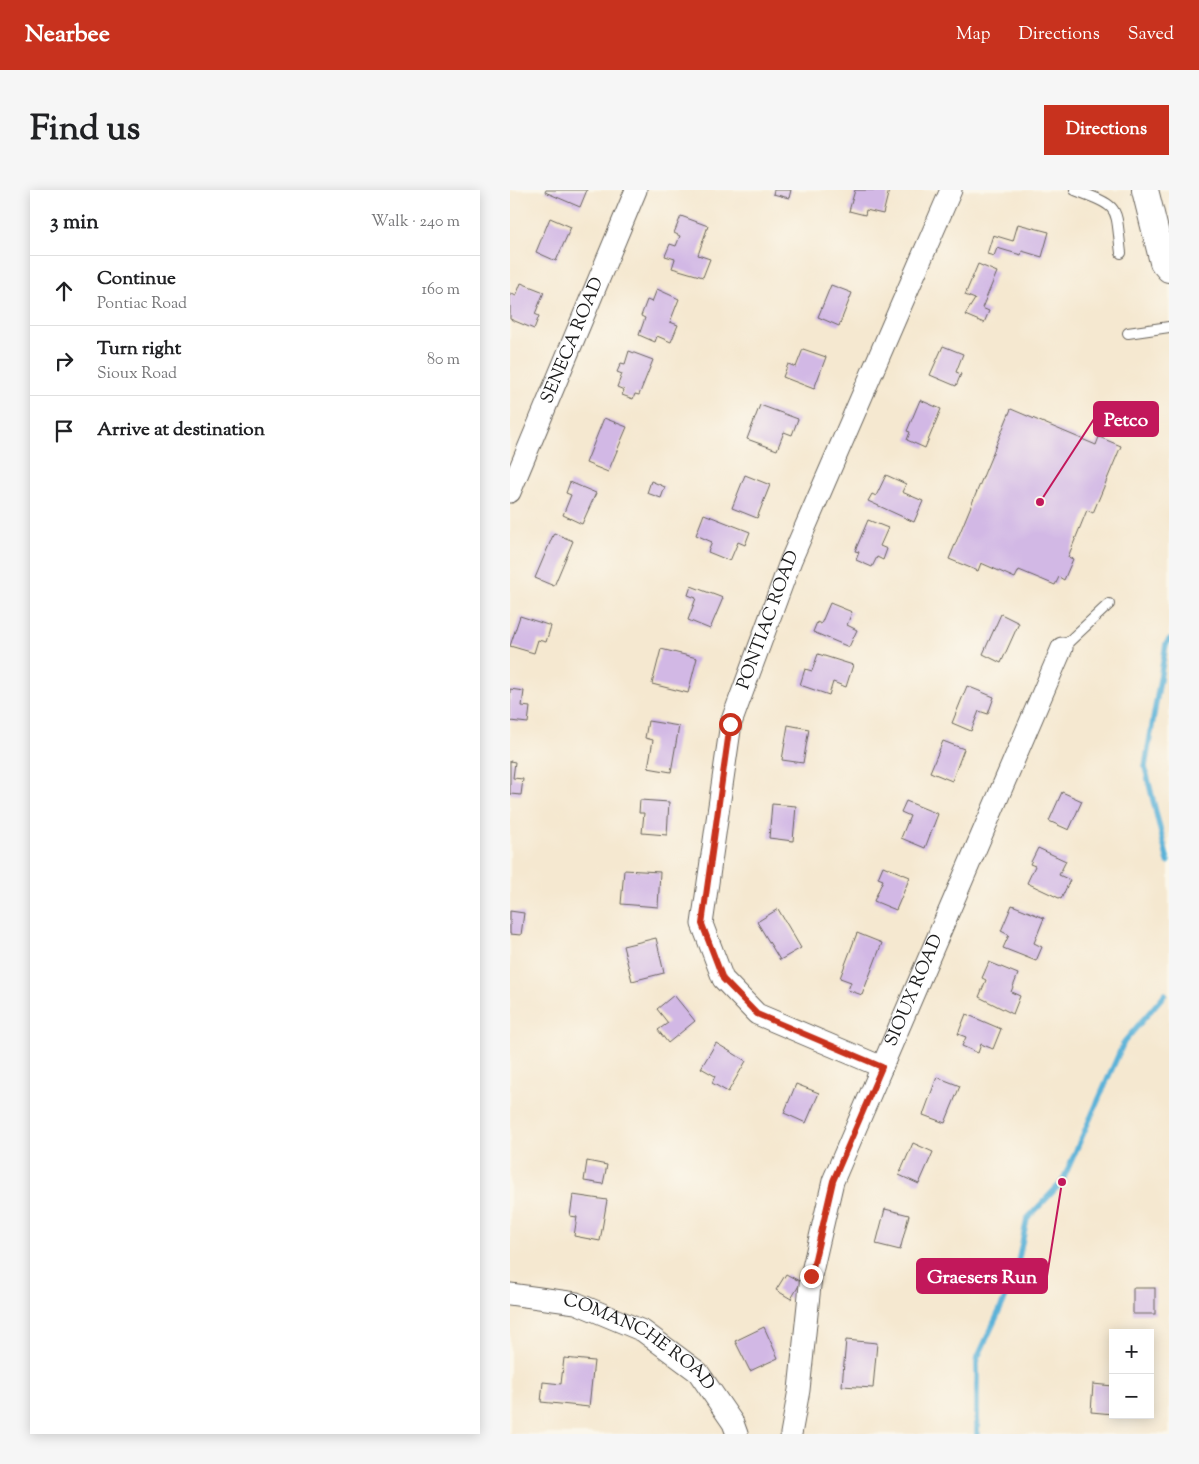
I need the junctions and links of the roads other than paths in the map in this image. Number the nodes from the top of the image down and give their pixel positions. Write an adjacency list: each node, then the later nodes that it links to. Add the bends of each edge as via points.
1 (636, 190): 9 (street, SENECA ROAD)
2 (951, 190): 12 (street, PONTIAC ROAD, via 791,560 730,724 702,924 723,979 757,1014)
3 (1075, 190): 5 (lane, via 1107,202 1116,212)
4 (1145, 190): 6 (street, via 1163,262)
5 (1121, 253)
6 (1169, 269)
7 (1169, 327): 8 (lane)
8 (1128, 333)
9 (510, 492)
10 (1109, 604): 11 (lane)
11 (1062, 648): 12 (street, SIOUX ROAD)
12 (882, 1067): 15 (street, SIOUX ROAD, via 833,1181 811,1276)
13 (510, 1294): 14 (street, COMANCHE ROAD, via 576,1303 643,1331 698,1372)
14 (737, 1434)
15 (791, 1434)

